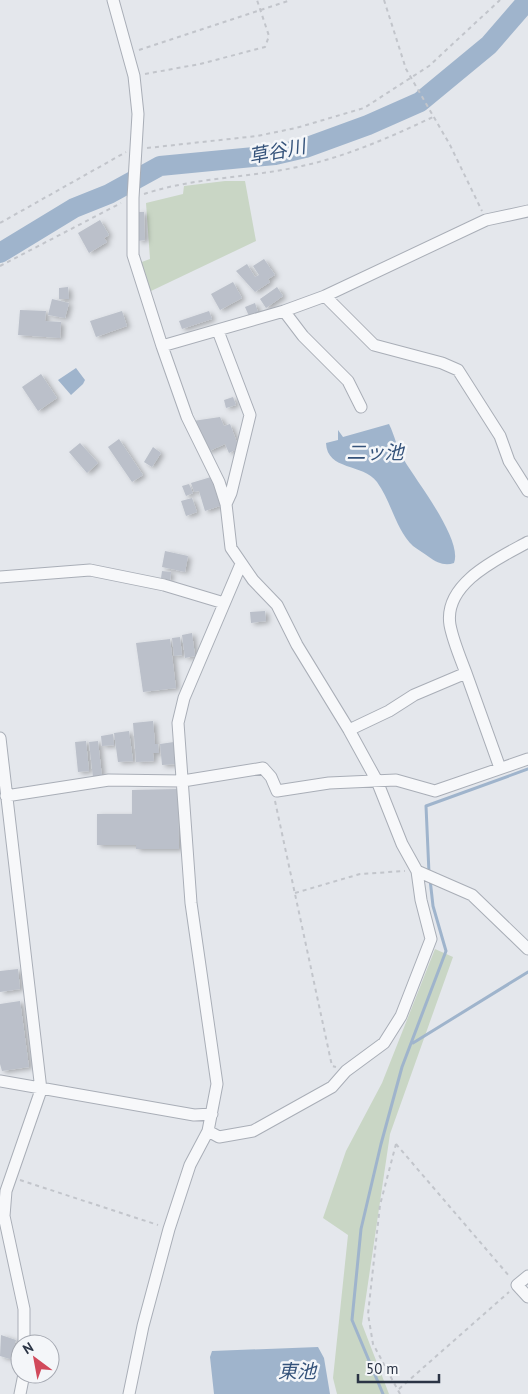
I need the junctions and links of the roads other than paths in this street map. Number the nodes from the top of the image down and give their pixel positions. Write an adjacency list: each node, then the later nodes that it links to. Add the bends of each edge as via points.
1 (113, 0): 6 (street, via 134,76 138,114 133,255)
2 (528, 211): 3 (street, via 486,220)
3 (325, 296): 4 (street); 8 (street, via 374,345 458,370 500,436 509,461)
4 (284, 311): 5 (street); 7 (street, via 348,381)
5 (218, 331): 6 (street); 9 (street, via 250,415)
6 (162, 346): 9 (street, via 187,417 219,482)
7 (360, 407)
8 (528, 491)
9 (226, 504): 11 (street, via 231,548)
10 (528, 542): 14 (street, via 484,566 462,586 453,602 449,623)
11 (241, 564): 13 (street); 15 (street, via 277,606)
12 (0, 576): 13 (street, via 90,570 164,585)
13 (224, 603): 19 (street, via 184,698 178,723)
14 (466, 673): 15 (street, via 414,695); 18 (street)
15 (349, 730): 20 (street)
16 (0, 738): 21 (street)
17 (528, 759): 18 (street)
18 (500, 768): 20 (street, via 436,791 396,780)
19 (183, 781): 20 (street, via 263,768 277,791 329,783); 21 (street, via 109,780); 26 (street, via 191,903 217,1084)
20 (377, 781): 22 (street, via 402,844)
21 (6, 796): 25 (street)
22 (417, 871): 23 (street, via 472,895); 27 (street, via 431,939 401,1016 384,1043 346,1071 332,1087 253,1131 219,1137)
23 (528, 949)
24 (0, 1081): 25 (street)
25 (41, 1090): 26 (street, via 194,1115); 30 (street, via 6,1190 4,1216 24,1309)
26 (212, 1114): 27 (street)
27 (208, 1131): 31 (street, via 190,1165 169,1229)
28 (528, 1276): 29 (street, via 518,1285)
29 (528, 1297)
30 (24, 1334)
31 (129, 1394)

